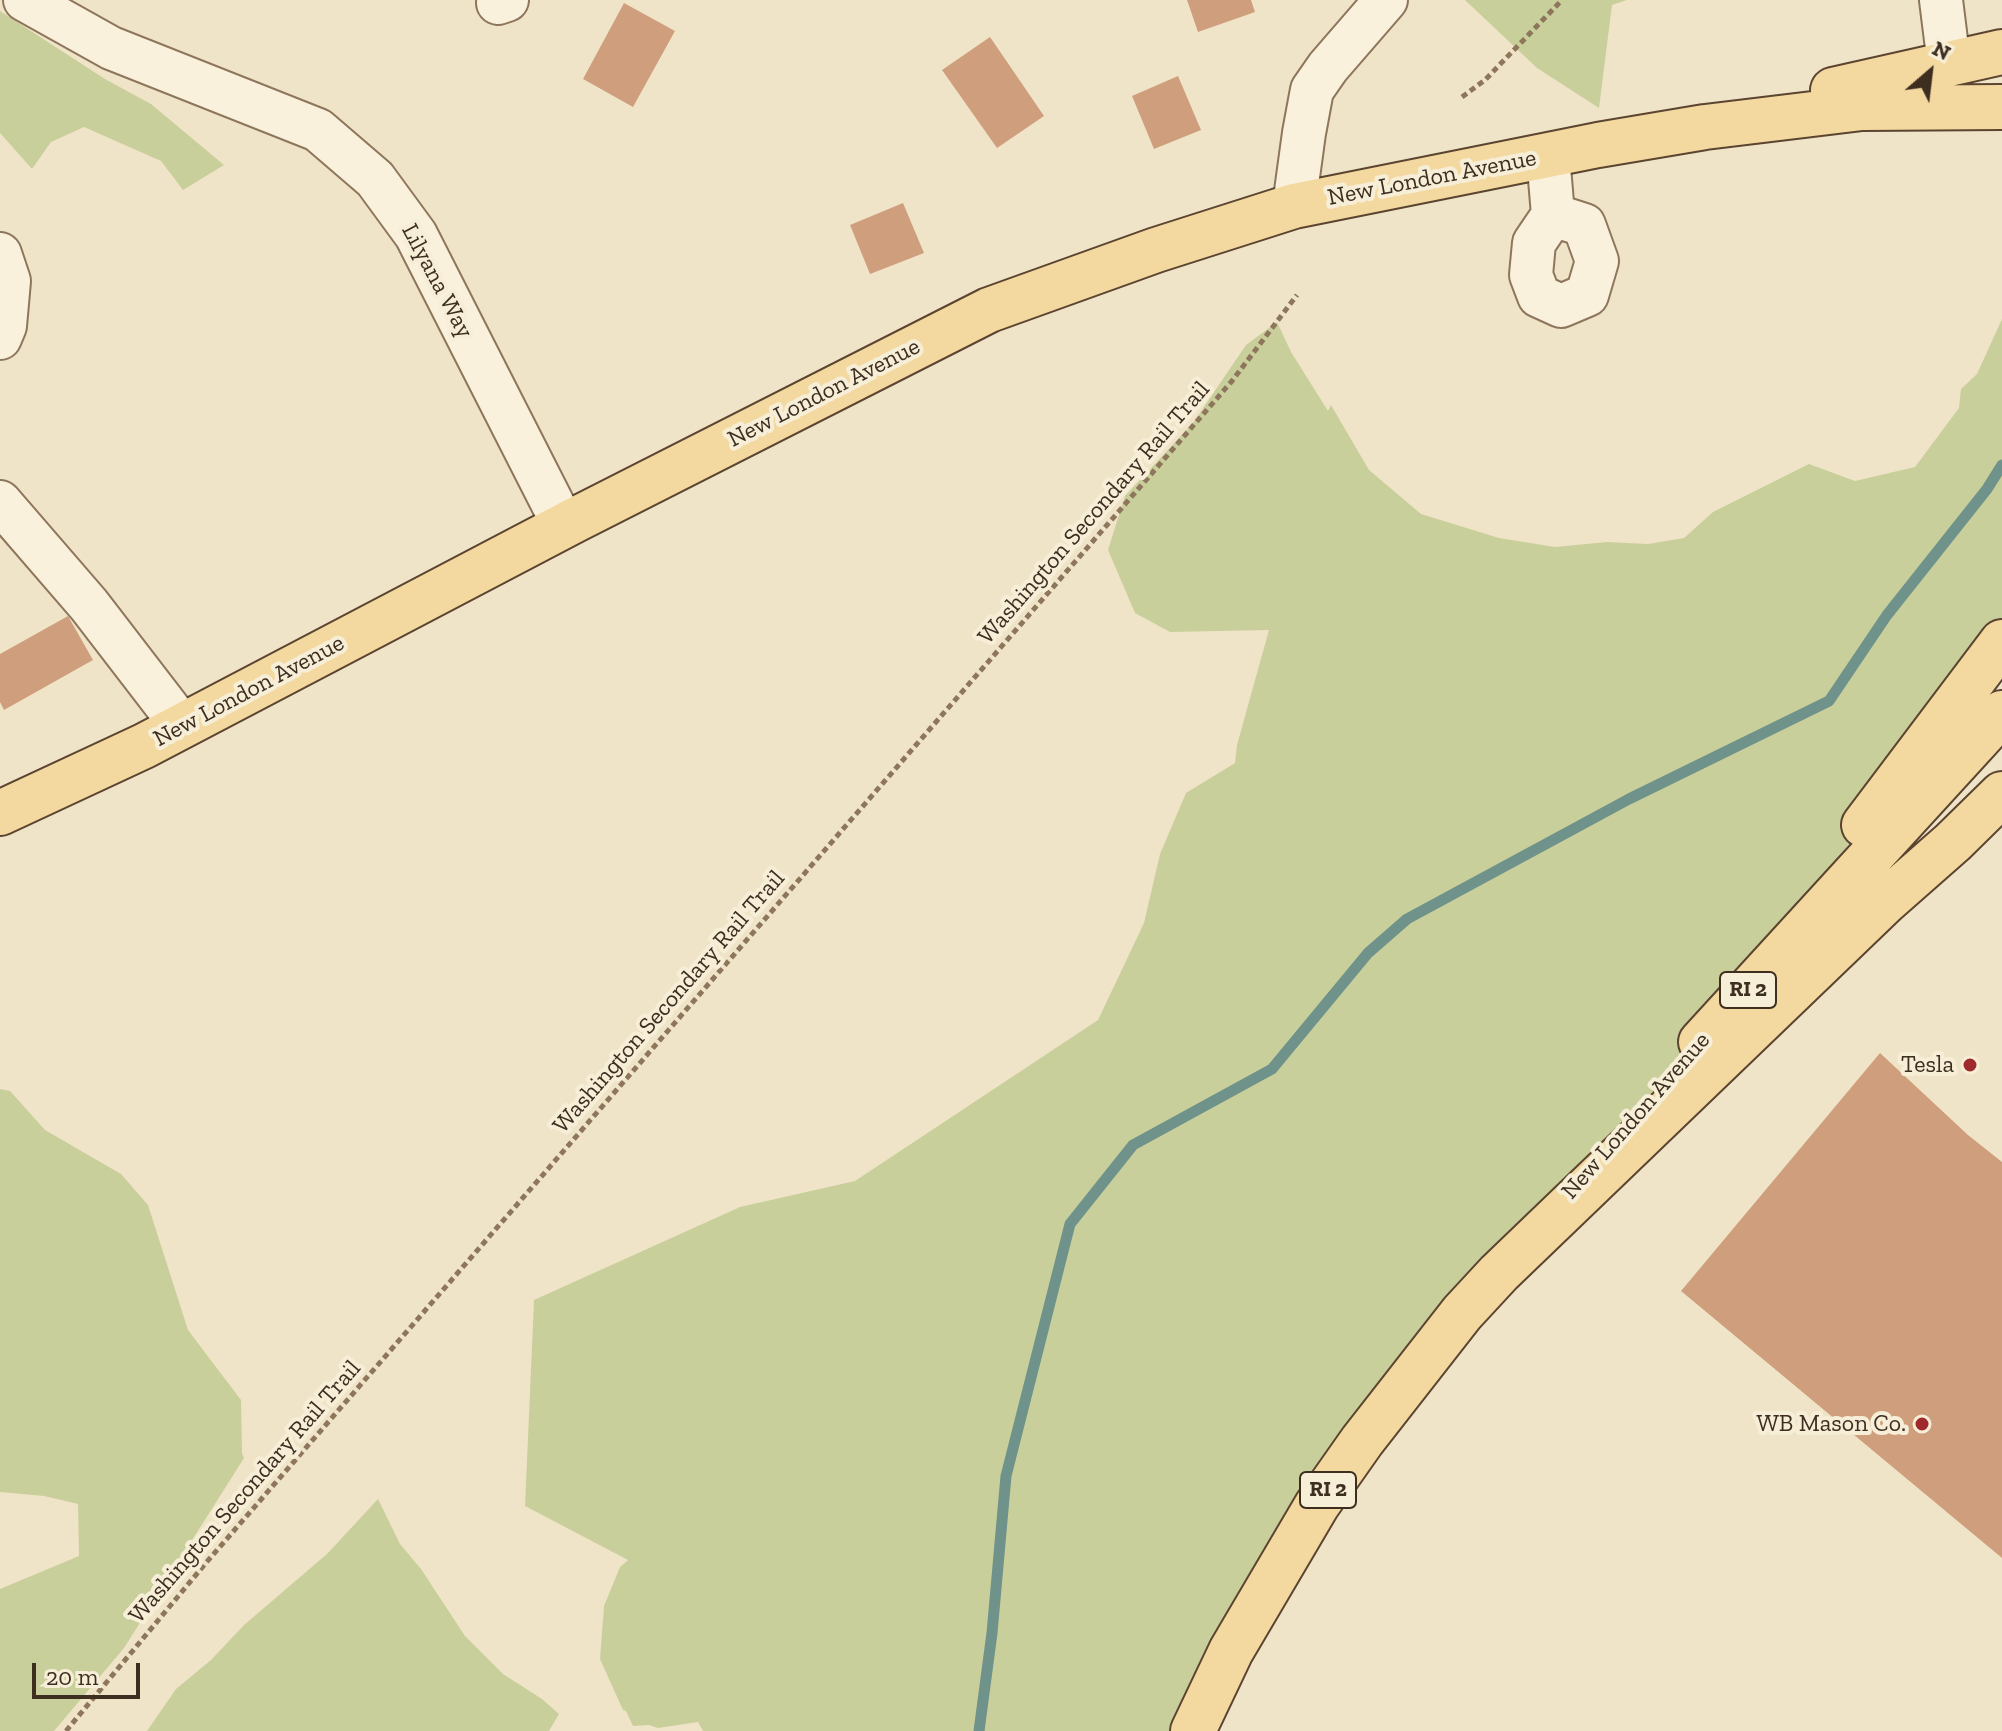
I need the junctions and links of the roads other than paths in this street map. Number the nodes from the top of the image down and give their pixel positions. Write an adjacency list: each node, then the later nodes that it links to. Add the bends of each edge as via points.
1 (25, 0): 14 (street, Lilyana Way, via 111,48 318,130 375,179 416,235)
2 (1386, 0): 9 (street, via 1312,90)
3 (1948, 2): 5 (street)
4 (2002, 52): 5 (main road, New London Avenue)
5 (1949, 64): 7 (main road, New London Avenue, via 1748,109)
6 (2002, 107): 7 (main road, New London Avenue, via 1862,108)
7 (1705, 127): 8 (main road, New London Avenue)
8 (1548, 155): 9 (main road, New London Avenue); 10 (street)
9 (1294, 206): 14 (main road, New London Avenue, via 989,310)
10 (1553, 215)
11 (0, 254): 12 (street, via 9,281)
12 (0, 338)
13 (0, 502): 17 (street, via 89,605)
14 (564, 526): 17 (main road, New London Avenue)
15 (2002, 642): 20 (main road)
16 (2002, 713): 20 (main road, New London Avenue / RI 2)
17 (182, 726): 19 (main road, New London Avenue)
18 (2002, 794): 21 (main road)
19 (0, 813)
20 (1692, 1051): 21 (main road, New London Avenue / RI 2)
21 (1499, 1273): 22 (main road, RI 2, via 1462,1313 1317,1505 1231,1651)
22 (1193, 1731)

